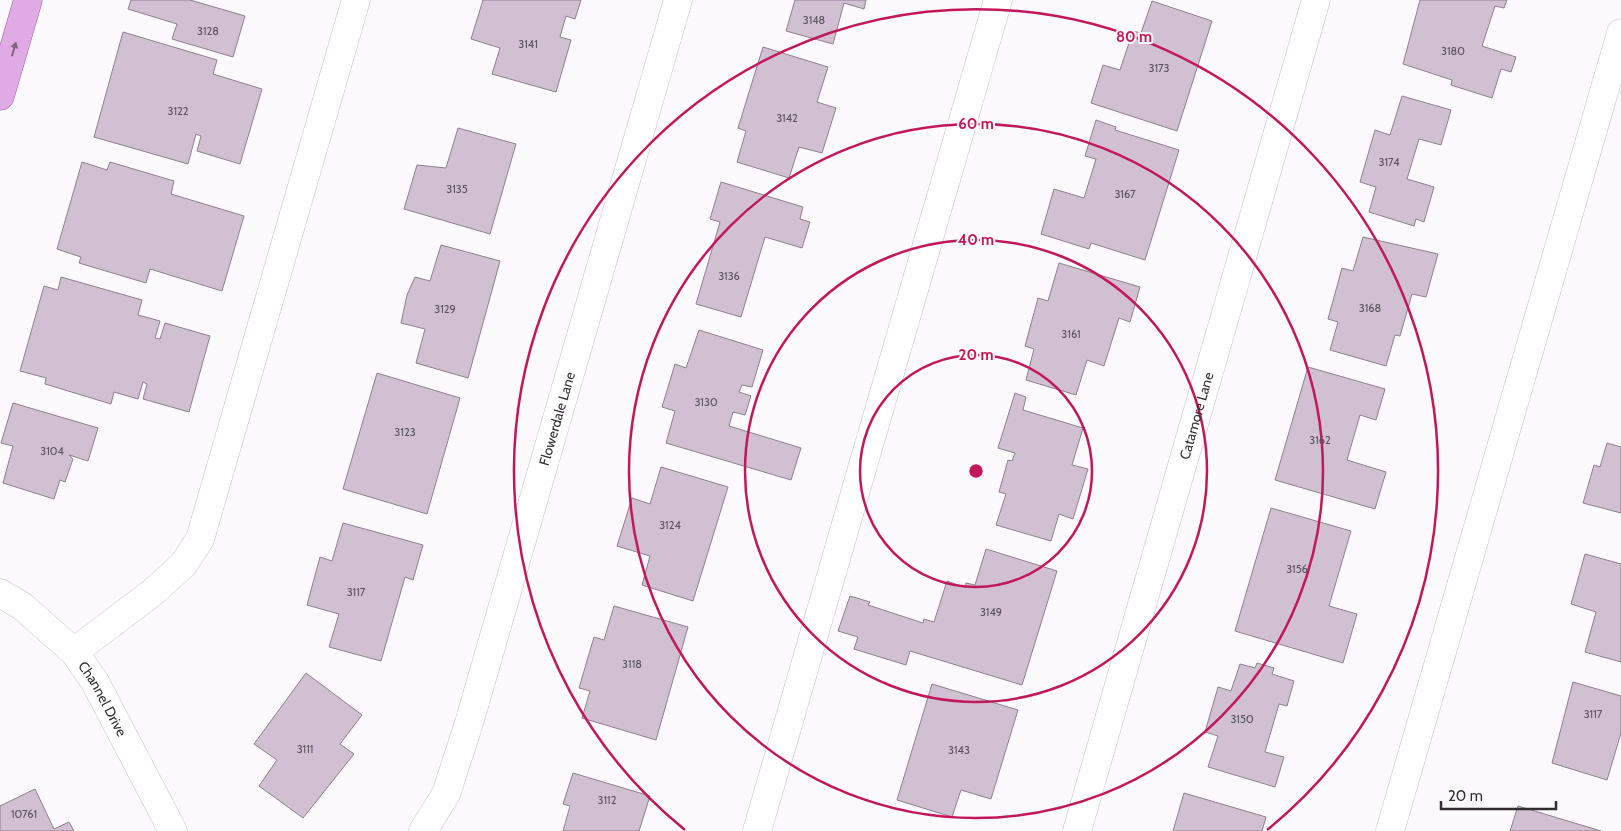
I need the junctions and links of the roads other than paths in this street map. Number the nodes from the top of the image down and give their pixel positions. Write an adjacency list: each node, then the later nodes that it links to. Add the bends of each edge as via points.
1 (28, 0): 7 (main road, one-way to 1)
2 (356, 0): 9 (street, via 200,539 183,565 153,592)
3 (678, 0): 11 (street, Flowerdale Lane, via 469,723 446,794)
4 (998, 0): 12 (street)
5 (1316, 0): 13 (street, Catamore Lane)
6 (1621, 33): 14 (street)
7 (0, 96)
8 (0, 593): 9 (street, Channel Drive, via 22,606)
9 (74, 652): 10 (street, Channel Drive, via 95,682)
10 (173, 831)
11 (423, 831)
12 (757, 831)
13 (1077, 831)
14 (1390, 831)

